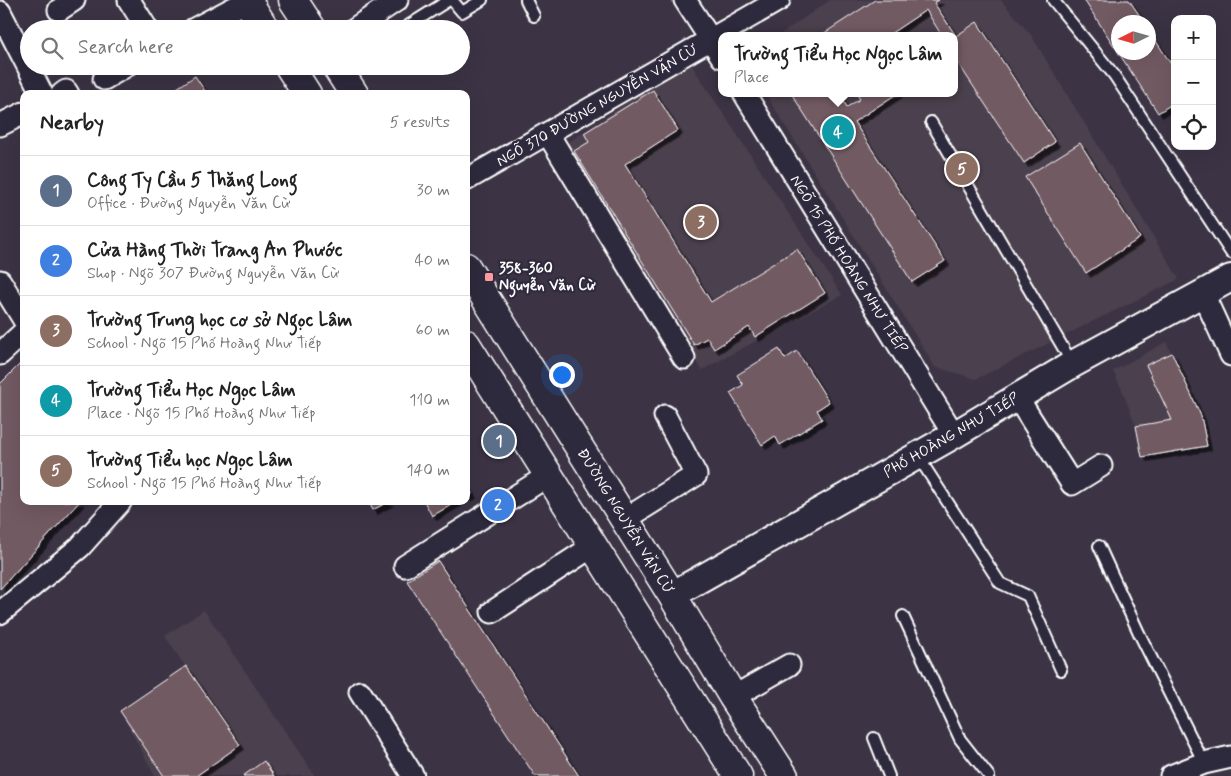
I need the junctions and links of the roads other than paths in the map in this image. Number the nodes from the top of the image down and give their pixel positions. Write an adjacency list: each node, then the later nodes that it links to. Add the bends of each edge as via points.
1 (129, 0): 13 (street)
2 (247, 0): 14 (street); 15 (main road)
3 (293, 0): 16 (main road)
4 (397, 0): 17 (street)
5 (451, 0): 6 (lane, via 462,12); 18 (lane)
6 (482, 0)
7 (526, 0): 12 (lane)
8 (685, 0): 21 (street)
9 (779, 0): 19 (street, NGÕ 370 ĐƯỜNG NGUYỄN VĂN CỪ)
10 (1053, 0): 36 (lane, via 1114,75)
11 (0, 12): 23 (street)
12 (534, 16)
13 (141, 20)
14 (210, 20)
15 (259, 20)
16 (306, 20)
17 (367, 20)
18 (418, 20)
19 (723, 32)
20 (718, 35): 21 (street, NGÕ 370 ĐƯỜNG NGUYỄN VĂN CỪ)
21 (711, 39): 22 (street); 34 (street, NGÕ 370 ĐƯỜNG NGUYỄN VĂN CỪ)
22 (718, 50)
23 (20, 51)
24 (32, 75): 29 (street)
25 (111, 75): 28 (street)
26 (295, 75): 30 (main road)
27 (344, 75): 31 (main road)
28 (104, 79)
29 (40, 90)
30 (304, 90)
31 (352, 90)
32 (746, 97): 50 (street, NGÕ 15 PHỐ HOÀNG NHƯ TIẾP)
33 (931, 122): 47 (lane)
34 (548, 134): 35 (street, NGÕ 370 ĐƯỜNG NGUYỄN VĂN CỪ); 46 (street)
35 (470, 178)
36 (1231, 253)
37 (470, 273): 55 (main road, ĐƯỜNG NGUYỄN VĂN CỪ)
38 (1231, 278): 40 (street, PHỐ HOÀNG NHƯ TIẾP)
39 (0, 280): 41 (street)
40 (1203, 294): 45 (street); 47 (street, PHỐ HOÀNG NHƯ TIẾP)
41 (20, 313)
42 (20, 336): 44 (street)
43 (470, 350): 53 (main road)
44 (0, 354)
45 (1231, 355)
46 (684, 358)
47 (1072, 364): 48 (street, PHỐ HOÀNG NHƯ TIẾP)
48 (1017, 397): 50 (street, PHỐ HOÀNG NHƯ TIẾP); 52 (street, via 1072,484)
49 (665, 416): 55 (street, via 696,475)
50 (954, 434): 51 (street, PHỐ HOÀNG NHƯ TIẾP)
51 (917, 455): 59 (street, PHỐ HOÀNG NHƯ TIẾP); 64 (lane, via 1000,582 1028,596)
52 (1101, 466)
53 (549, 475): 56 (main road); 58 (street)
54 (118, 505): 61 (street, via 80,547)
55 (624, 520): 59 (main road, ĐƯỜNG NGUYỄN VĂN CỪ)
56 (593, 546): 60 (street); 71 (main road)
57 (1099, 546): 69 (lane)
58 (406, 566)
59 (672, 595): 66 (main road, ĐƯỜNG NGUYỄN VĂN CỪ)
60 (492, 612)
61 (0, 613)
62 (903, 616): 74 (lane, via 960,739)
63 (789, 665): 66 (street)
64 (1061, 670)
65 (360, 692): 70 (street)
66 (733, 697): 72 (main road, ĐƯỜNG NGUYỄN VĂN CỪ)
67 (874, 738): 73 (lane)
68 (1231, 757): 69 (street)
69 (1204, 763): 75 (street)
70 (413, 776)
71 (738, 776)
72 (784, 776)
73 (889, 776)
74 (989, 776)
75 (1171, 776)

